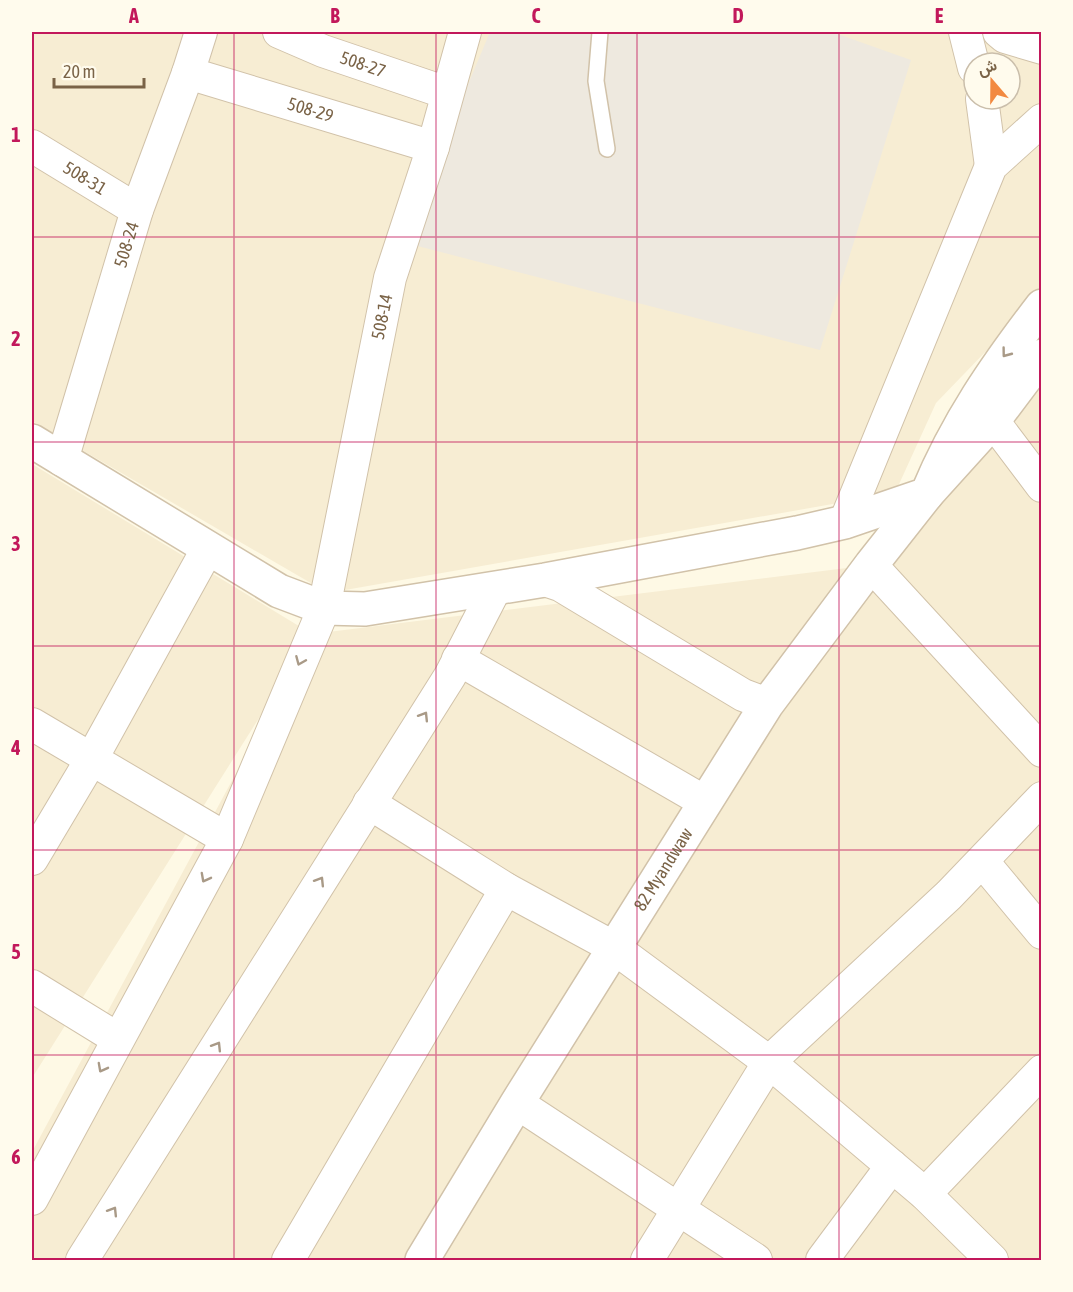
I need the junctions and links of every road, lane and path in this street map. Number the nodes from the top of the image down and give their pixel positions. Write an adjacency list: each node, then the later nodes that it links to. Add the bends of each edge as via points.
1 (201, 32): 9 (street, 508-24)
2 (279, 32): 10 (street, 508-27)
3 (465, 32): 10 (street, 508-14)
4 (600, 32): 15 (lane, via 596,81)
5 (965, 32): 8 (street)
6 (999, 32): 7 (street)
7 (1041, 48)
8 (970, 51)
9 (189, 73): 14 (street, 508-29); 17 (street, 508-24)
10 (447, 93): 14 (street, 508-14)
11 (984, 111): 16 (street)
12 (1041, 120): 16 (street)
13 (32, 146): 17 (street, 508-31)
14 (433, 147): 30 (street, 508-14, via 390,278)
15 (607, 149)
16 (991, 166): 25 (street)
17 (137, 210): 22 (street, 508-24)
18 (1041, 306): 24 (street, one-way to 24, via 967,410)
19 (1041, 356): 20 (street)
20 (993, 421): 23 (street); 24 (street)
21 (32, 441): 22 (street)
22 (62, 460): 26 (street)
23 (1041, 486)
24 (927, 494): 25 (street); 27 (street, 82 Myandwaw)
25 (845, 522): 28 (street)
26 (208, 548): 30 (street, via 279,591); 35 (street)
27 (871, 565): 32 (street, 82 Myandwaw); 34 (street)
28 (545, 580): 29 (street); 32 (street, via 560,585 743,696)
29 (495, 589): 30 (street, via 365,609); 31 (street)
30 (324, 608): 39 (street, 508-14, one-way to 39)
31 (458, 659): 37 (street); 38 (street, one-way to 31)
32 (768, 704): 37 (street, 82 Myandwaw)
33 (32, 724): 35 (street)
34 (1041, 751)
35 (91, 760): 39 (street); 40 (street)
36 (1041, 798): 41 (street)
37 (705, 802): 44 (street, 82 Myandwaw)
38 (369, 803): 42 (street); 54 (street, one-way to 38)
39 (227, 839): 46 (street, 508-14, one-way to 46)
40 (32, 859)
41 (983, 862): 43 (street); 47 (street)
42 (507, 889): 44 (street); 55 (street)
43 (1041, 933)
44 (614, 947): 47 (street); 49 (street, 82 Myandwaw)
45 (32, 986): 46 (street)
46 (118, 1039): 52 (street, 508-14, one-way to 52)
47 (769, 1062): 50 (street); 53 (street)
48 (1041, 1071): 51 (street)
49 (517, 1103): 53 (street); 56 (street, 82 Myandwaw)
50 (892, 1166): 51 (street); 59 (street)
51 (925, 1194): 60 (street)
52 (32, 1199)
53 (678, 1209): 57 (street); 58 (street)
54 (82, 1260)
55 (288, 1260)
56 (422, 1260)
57 (647, 1260)
58 (756, 1260)
59 (822, 1260)
60 (992, 1260)

